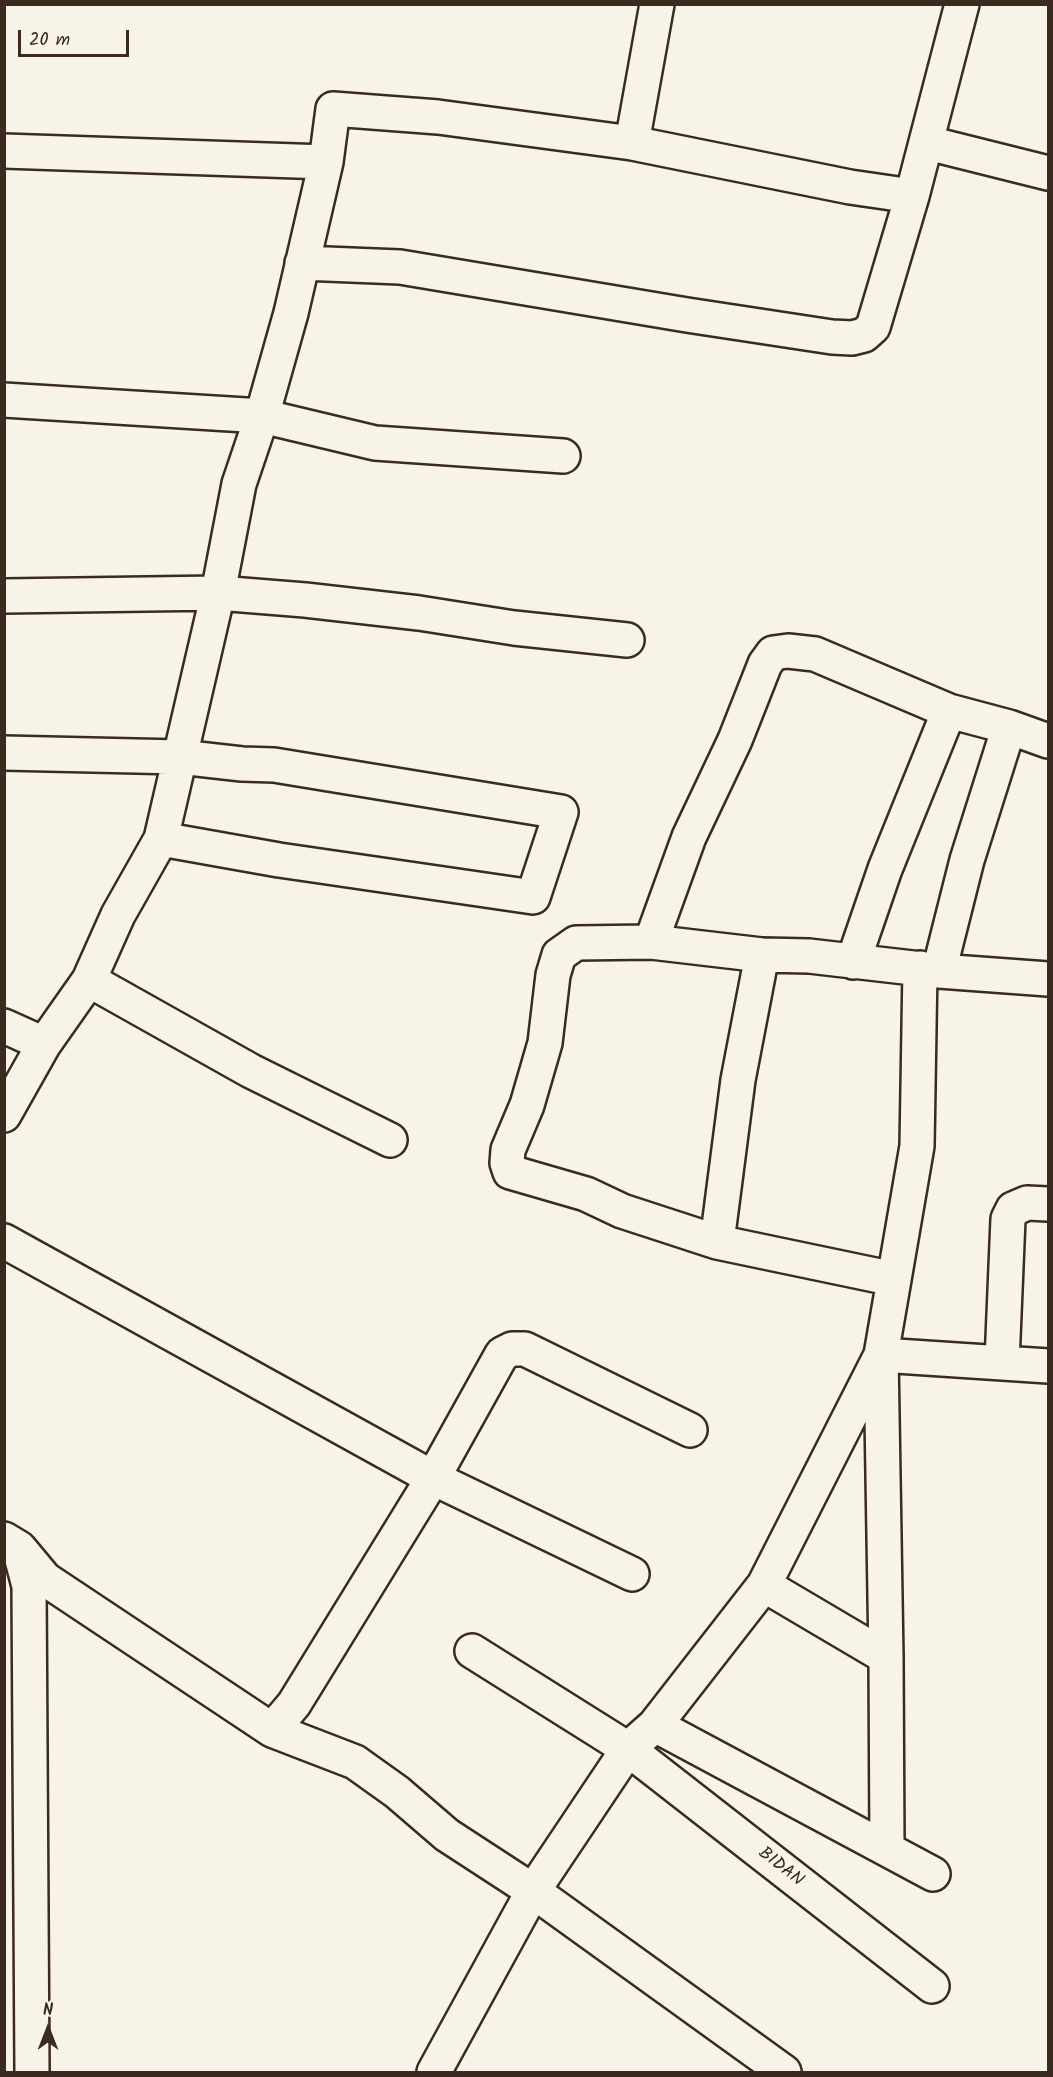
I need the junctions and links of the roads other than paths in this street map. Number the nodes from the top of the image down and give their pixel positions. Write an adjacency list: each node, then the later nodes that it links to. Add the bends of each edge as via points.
1 (657, 4): 3 (street)
2 (962, 4): 4 (street)
3 (632, 143): 6 (street, via 438,117 333,109); 8 (street)
4 (928, 143): 7 (street); 8 (street)
5 (4, 151): 6 (street)
6 (326, 162): 9 (street)
7 (1048, 173)
8 (912, 196): 9 (street, via 873,327 852,338 400,267)
9 (302, 263): 11 (street)
10 (4, 400): 11 (street)
11 (262, 417): 12 (street, via 375,443); 13 (street, via 239,484)
12 (563, 456)
13 (218, 593): 14 (street); 15 (street, via 385,609); 20 (street)
14 (4, 596)
15 (627, 640)
16 (949, 711): 17 (street); 22 (street, via 815,654 773,653 689,837); 24 (street, via 885,869)
17 (1009, 727): 18 (street); 25 (street)
18 (1048, 741)
19 (4, 753): 20 (street)
20 (180, 758): 21 (street); 21 (street, via 316,770 561,812 533,897)
21 (161, 839): 27 (street, via 118,915)
22 (651, 942): 23 (street); 34 (street, via 576,943 559,955 545,1043 507,1163 510,1172 586,1194 622,1211)
23 (762, 954): 24 (street); 34 (street, via 738,1080)
24 (853, 962): 25 (street)
25 (930, 969): 26 (street); 35 (street, via 917,1146)
26 (1048, 979)
27 (89, 980): 29 (street); 31 (street, via 251,1071)
28 (4, 1026): 29 (street)
29 (44, 1044): 30 (street)
30 (4, 1115)
31 (390, 1140)
32 (1048, 1204): 37 (street, via 1027,1203 1012,1209 1008,1219)
33 (4, 1241): 40 (street)
34 (717, 1242): 35 (street)
35 (894, 1279): 36 (street)
36 (881, 1355): 37 (street); 43 (street); 45 (street)
37 (1002, 1362): 38 (street)
38 (1048, 1366)
39 (690, 1430): 40 (street, via 525,1349 512,1349 502,1354)
40 (433, 1478): 42 (street); 47 (street, via 294,1704)
41 (12, 1544): 47 (street, via 45,1579); 53 (street, via 29,1586)
42 (632, 1574)
43 (764, 1585): 45 (street); 46 (street)
44 (472, 1651): 48 (street, BIDAN)
45 (886, 1657): 49 (street)
46 (656, 1725): 48 (street); 49 (street)
47 (272, 1730): 51 (street, via 355,1762 447,1835)
48 (628, 1749): 51 (street); 52 (street, BIDAN)
49 (887, 1849): 50 (street)
50 (933, 1874)
51 (533, 1892): 54 (street); 55 (street)
52 (932, 1986)
53 (32, 2073)
54 (434, 2073)
55 (784, 2073)

